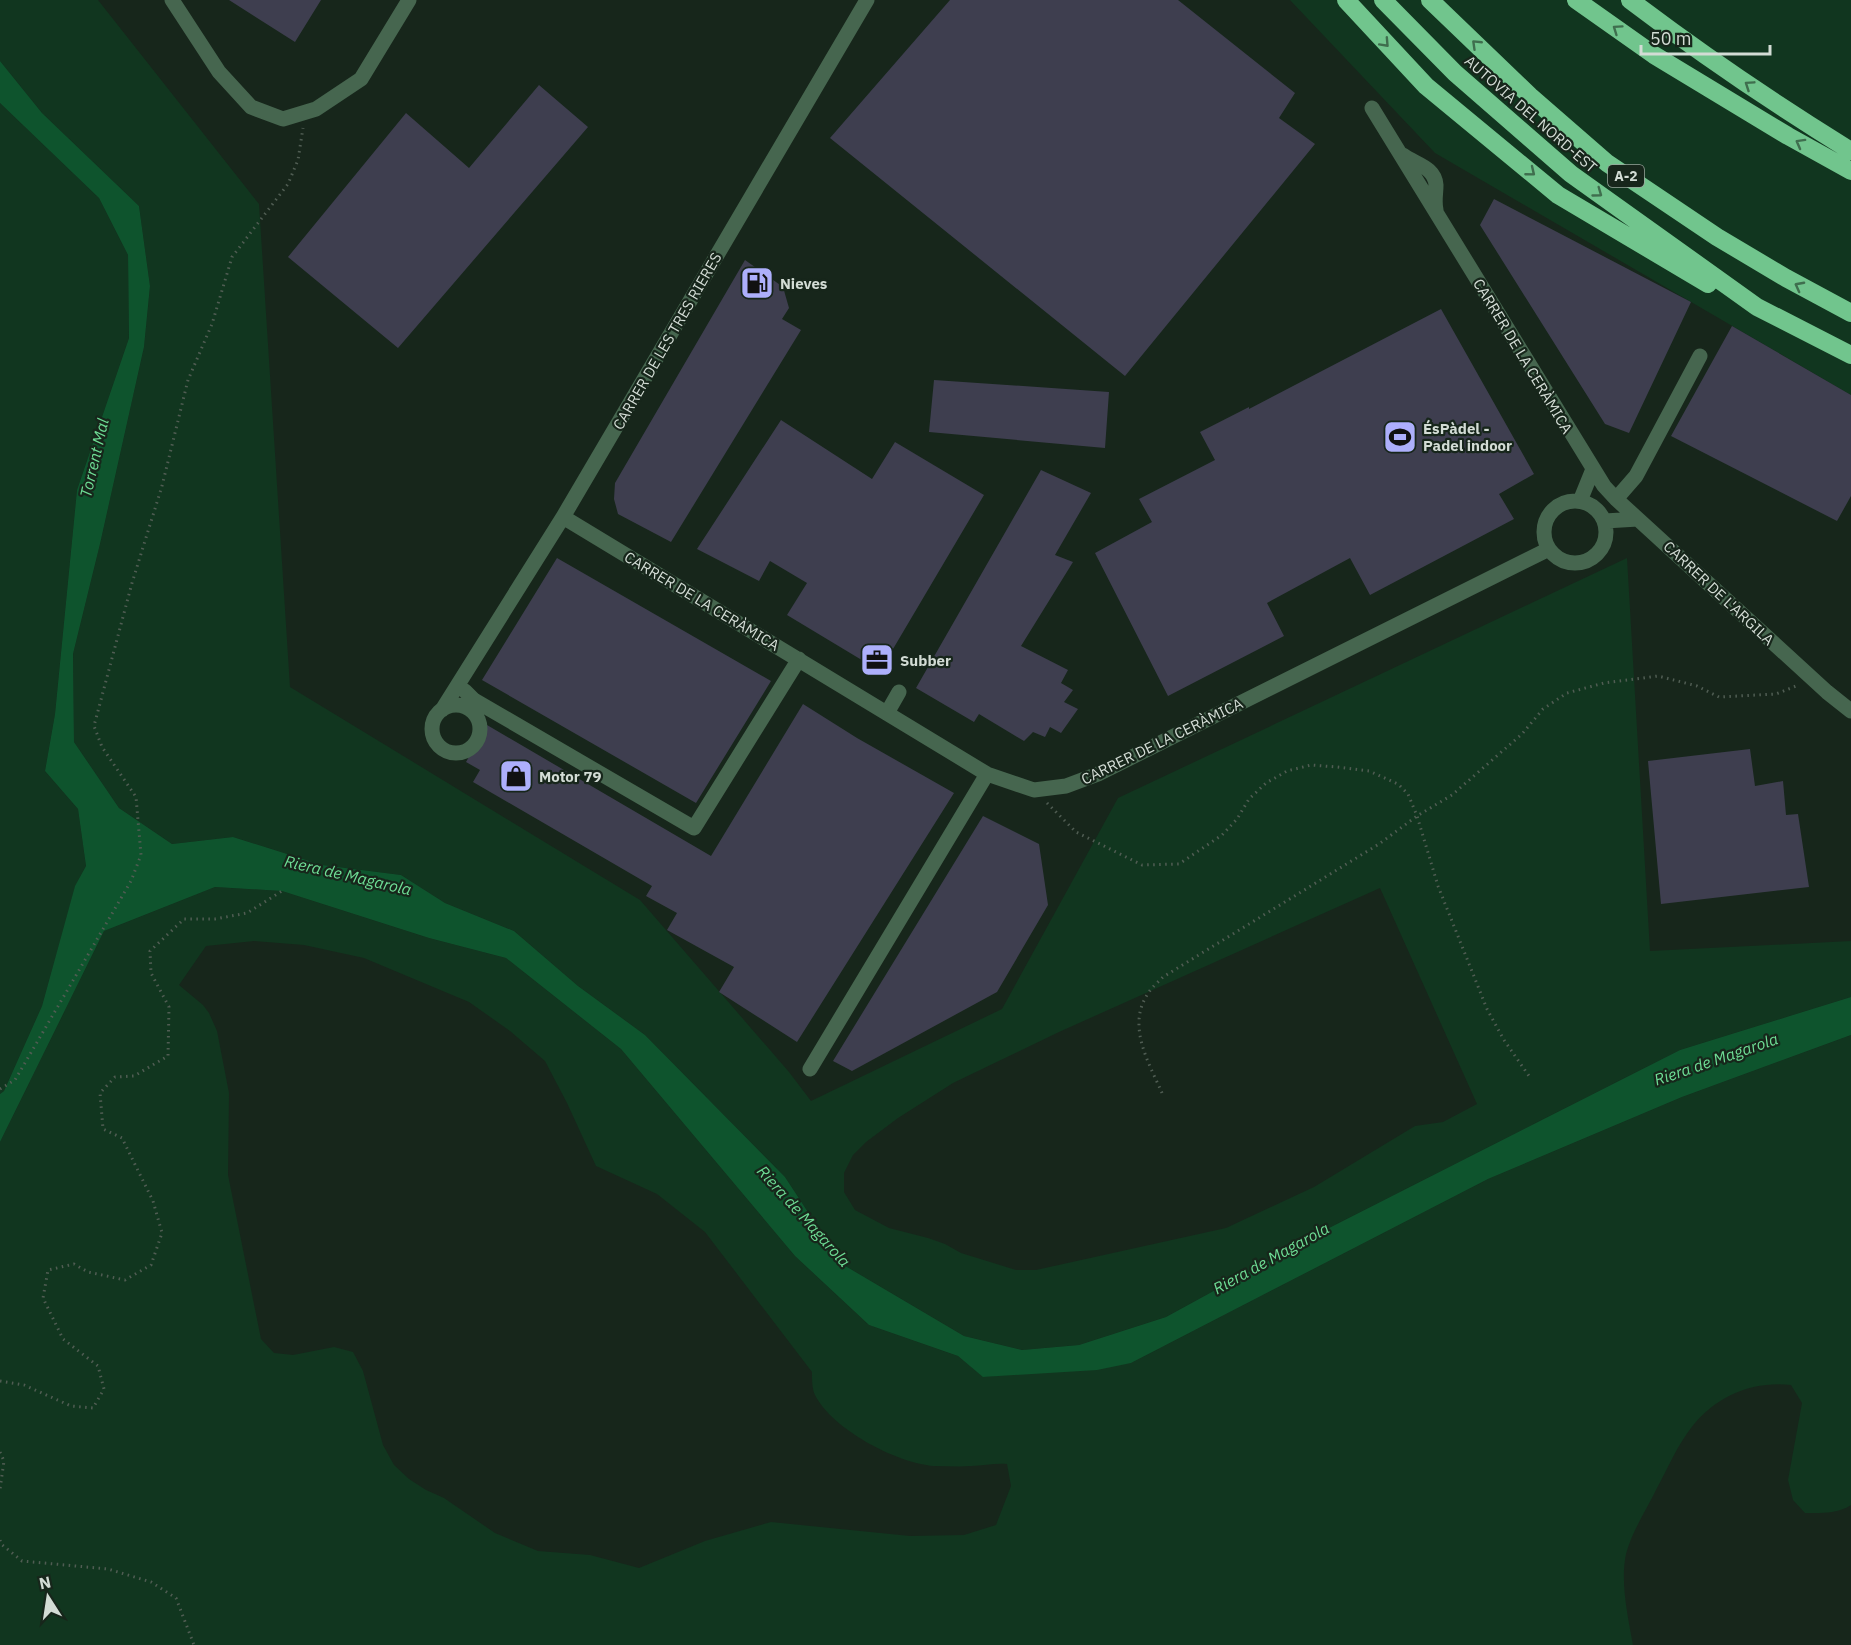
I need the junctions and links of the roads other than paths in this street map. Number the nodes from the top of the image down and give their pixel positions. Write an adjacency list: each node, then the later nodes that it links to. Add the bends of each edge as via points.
1 (172, 0): 2 (street, via 219,72 251,107 283,119 311,111 361,79)
2 (410, 0)
3 (867, 0): 19 (street, CARRER DE LES TRES RIERES)
4 (1346, 0): 12 (highway, one-way to 12, via 1426,86 1558,195 1725,294)
5 (1383, 0): 12 (highway, AUTOVIA DEL NORD-EST / A-2, one-way to 12, via 1455,73 1571,174)
6 (1430, 0): 13 (highway, AUTOVIA DEL NORD-EST / A-2, one-way to 6, via 1718,237 1607,163)
7 (1576, 0): 11 (highway, one-way to 7, via 1654,55)
8 (1630, 0): 10 (highway, one-way to 8, via 1680,39)
9 (1372, 108): 16 (street, CARRER DE LA CERÀMICA)
10 (1851, 151)
11 (1851, 171)
12 (1757, 307): 14 (highway, AUTOVIA DEL NORD-EST / A-2)
13 (1851, 313)
14 (1851, 354)
15 (1700, 356): 17 (street, via 1636,476)
16 (1593, 469): 17 (street, CARRER DE L'ARGILA); 18 (street)
17 (1616, 499): 20 (street, CARRER DE L'ARGILA)
18 (1580, 501): 21 (street, via 1595,507); 22 (street, via 1560,504 1546,519)
19 (563, 516): 23 (street, CARRER DE LA CERÀMICA); 24 (street, CARRER DE LES TRES RIERES)
20 (1638, 519): 21 (street); 28 (street, CARRER DE L'ARGILA)
21 (1605, 521): 22 (street, via 1601,550 1585,561 1564,561)
22 (1549, 549): 30 (street, CARRER DE LA CERÀMICA, via 1098,774 1066,786 1034,790)
23 (799, 660): 24 (street, via 694,828 474,700); 29 (street, CARRER DE LA CERÀMICA)
24 (464, 685): 26 (street, CARRER DE LES TRES RIERES); 27 (street, CARRER DE LES TRES RIERES)
25 (899, 692): 29 (street)
26 (469, 709): 27 (street, via 455,705); 27 (street, CARRER DE LES TRES RIERES, via 479,722 478,737 468,750 453,753 434,739 433,723)
27 (442, 710)
28 (1851, 711)
29 (887, 713): 30 (street, CARRER DE LA CERÀMICA)
30 (987, 774): 31 (street)
31 (810, 1069)

